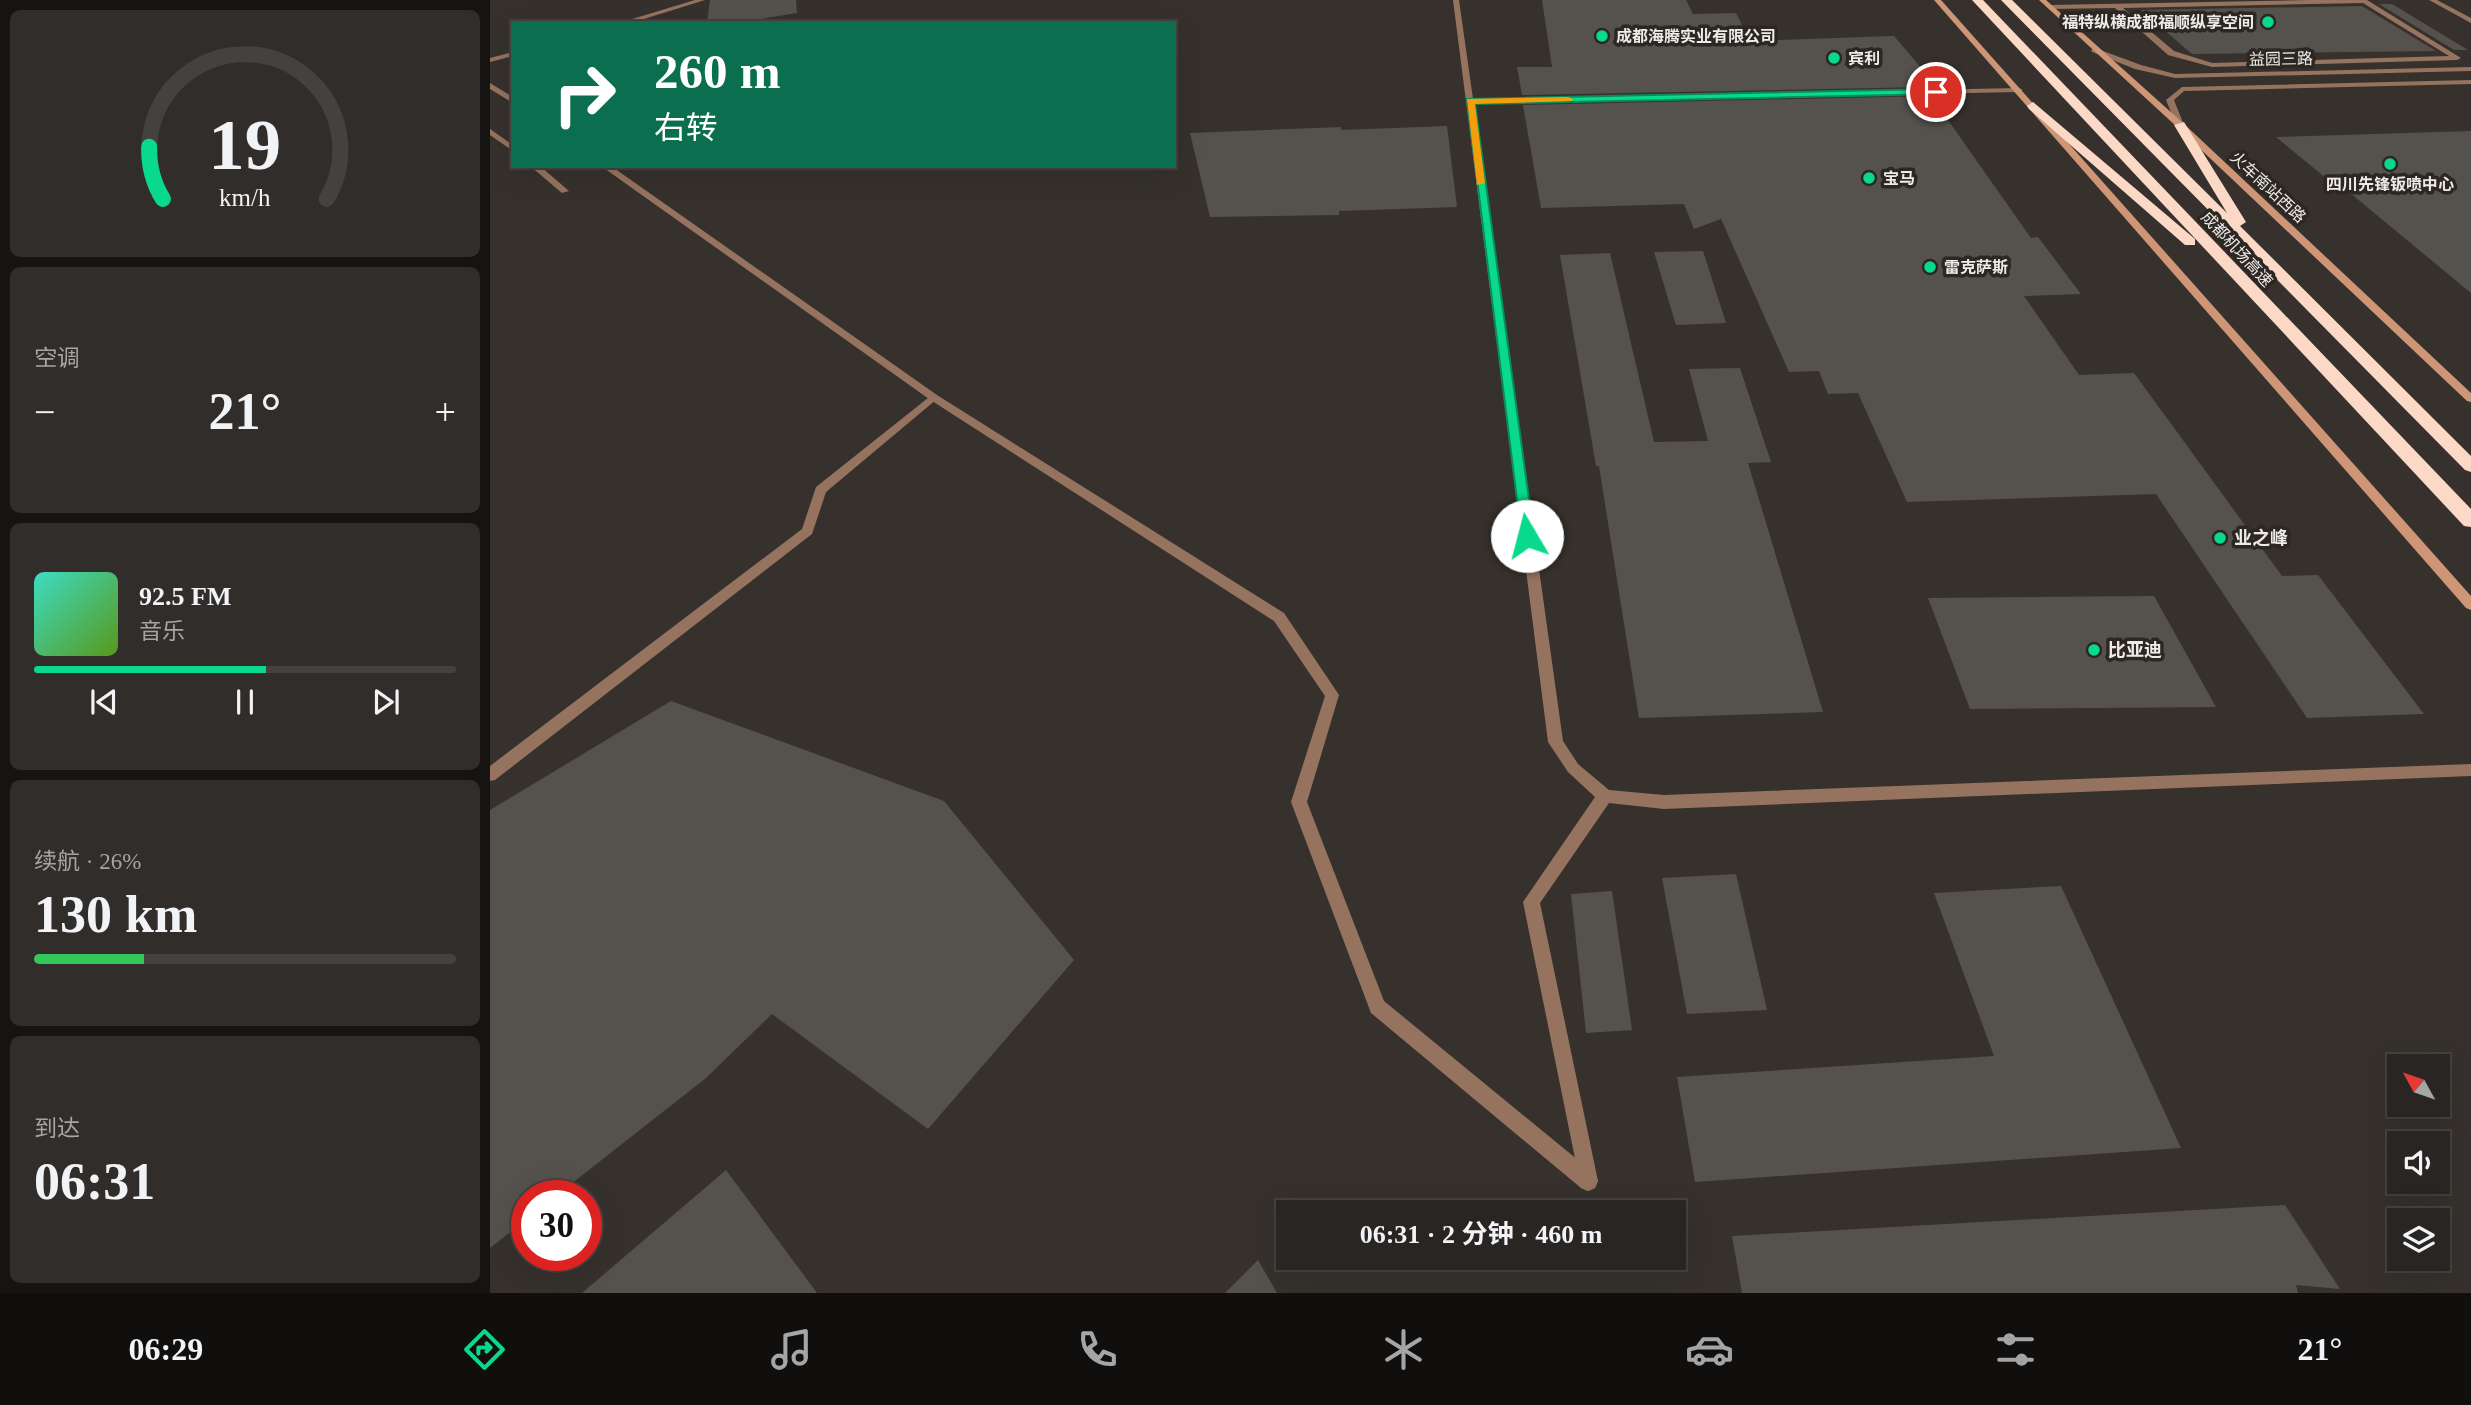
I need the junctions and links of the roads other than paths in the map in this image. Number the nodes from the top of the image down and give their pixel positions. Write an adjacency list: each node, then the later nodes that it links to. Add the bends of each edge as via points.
1 (702, 0): 10 (street)
2 (1456, 0): 20 (street)
3 (1937, 0): 18 (main road)
4 (1977, 0): 29 (highway, 成都机场高速)
5 (2006, 0): 28 (highway, 成都机场高速)
6 (2042, 0): 9 (main road, 火车南站西路)
7 (2432, 0): 11 (street)
8 (2113, 3): 8 (street, via 2364,1 2457,58 2212,65 2171,53); 9 (street)
9 (2050, 7): 12 (main road, 火车南站西路)
10 (629, 21)
11 (2471, 21)
12 (2095, 50): 15 (street, 益园三路, via 2175,76); 22 (main road, 火车南站西路)
13 (511, 55): 14 (street)
14 (490, 60)
15 (2471, 69)
16 (2471, 82): 22 (street, 益园三路, via 2182,89 2171,100)
17 (490, 85): 19 (street)
18 (2019, 90): 20 (street); 21 (main road)
19 (511, 100)
20 (1470, 101): 37 (street, via 1556,742 1573,768)
21 (2033, 106): 29 (highway); 34 (main road)
22 (2180, 125): 28 (highway); 31 (main road, 火车南站西路)
23 (490, 131): 24 (street)
24 (511, 147)
25 (536, 168): 27 (street)
26 (608, 168): 30 (street)
27 (565, 191)
28 (2256, 250): 32 (highway, 成都机场高速)
29 (2282, 322): 33 (highway, 成都机场高速)
30 (933, 397): 36 (street, via 820,491 808,531); 37 (street, via 1279,617 1332,695 1299,802 1377,1007 1588,1181 1531,902)
31 (2471, 399)
32 (2471, 466)
33 (2471, 521)
34 (2471, 605)
35 (2471, 770): 37 (street, via 1664,802)
36 (490, 775)
37 (1605, 796)

